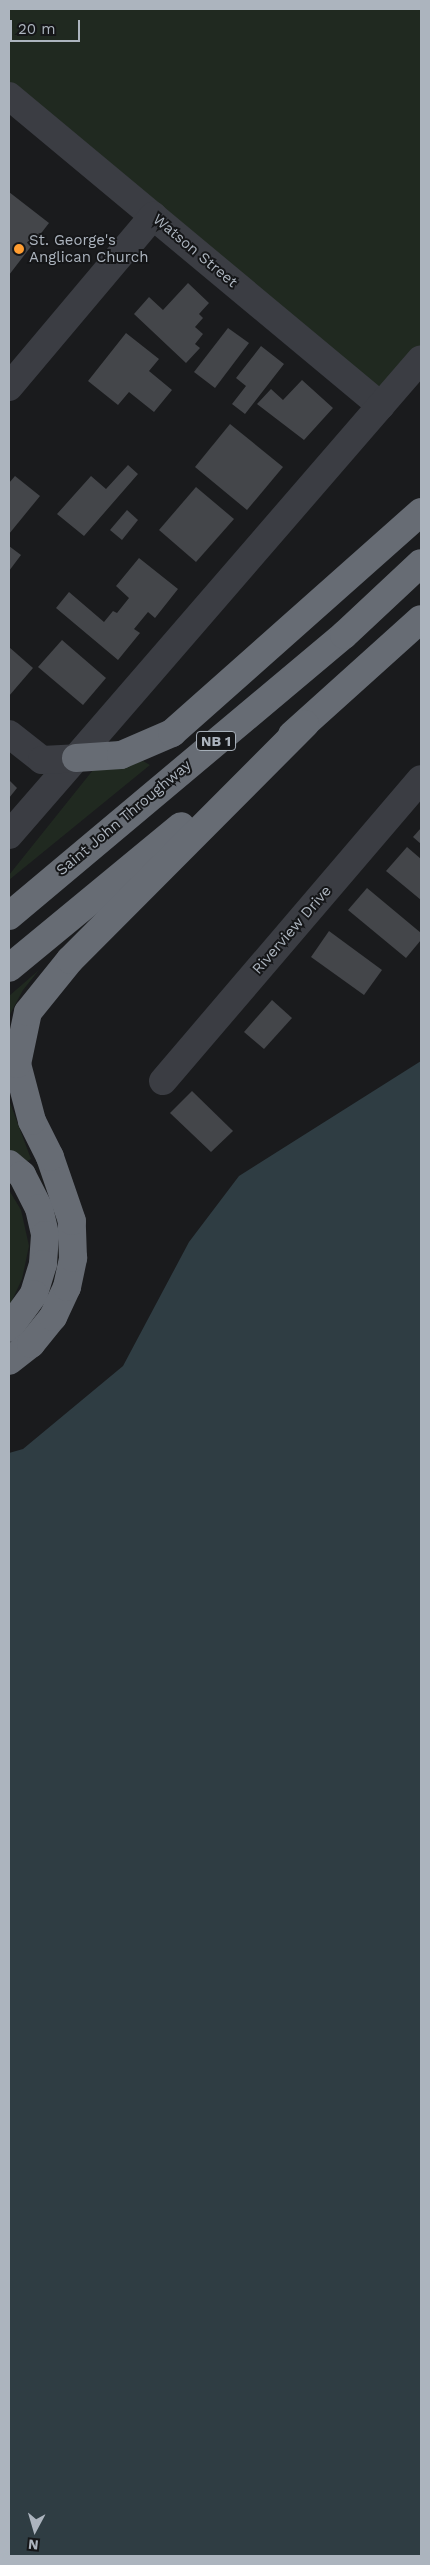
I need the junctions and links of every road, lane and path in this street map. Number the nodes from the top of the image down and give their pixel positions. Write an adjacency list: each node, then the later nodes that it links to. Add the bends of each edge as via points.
1 (9, 96): 2 (street, Watson Street)
2 (152, 216): 4 (street); 5 (street, Watson Street)
3 (421, 359): 5 (street)
4 (9, 387)
5 (381, 406): 11 (street)
6 (421, 512): 11 (highway, via 172,733 122,755)
7 (421, 564): 14 (highway, Saint John Throughway / NB 1, via 344,635)
8 (421, 619): 9 (highway, NB 1)
9 (305, 724): 15 (highway, NB 1); 19 (highway, via 70,960 28,1012 17,1064 32,1121 50,1157 72,1221 73,1258 67,1287 52,1317 31,1344)
10 (9, 734): 11 (street, via 42,760)
11 (76, 758): 13 (street)
12 (421, 779): 16 (street, Riverview Drive)
13 (9, 835)
14 (9, 916)
15 (9, 968)
16 (163, 1081)
17 (9, 1164): 18 (highway, via 22,1175 35,1200 45,1235 43,1264 34,1294)
18 (9, 1328)
19 (9, 1361)

